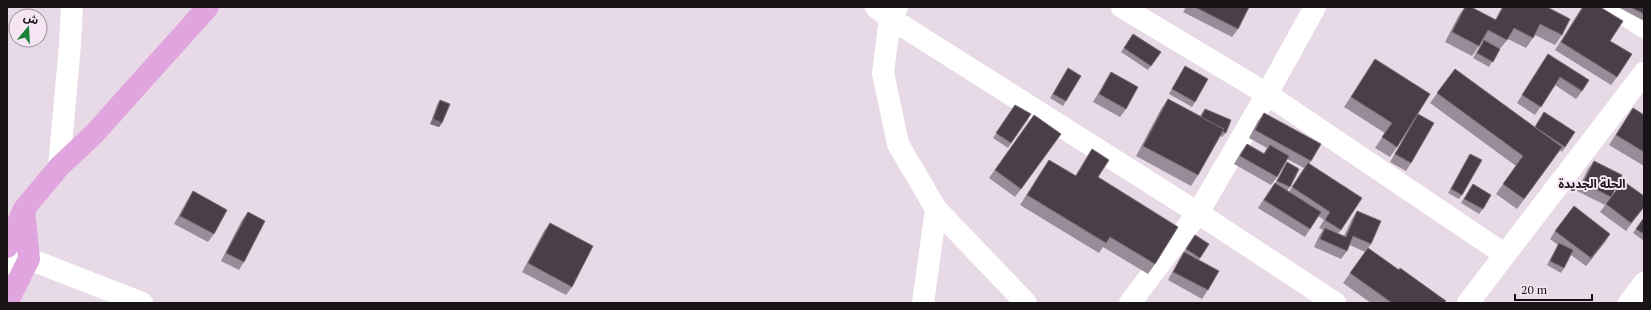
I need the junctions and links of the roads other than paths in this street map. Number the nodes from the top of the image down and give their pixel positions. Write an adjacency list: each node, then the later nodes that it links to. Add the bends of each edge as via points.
1 (72, 7): 10 (street)
2 (208, 7): 10 (main road, via 94,134)
3 (1122, 7): 9 (street)
4 (1315, 7): 9 (street)
5 (1613, 7): 7 (street)
6 (888, 11): 12 (street, via 883,73 898,144); 13 (street)
7 (1644, 27)
8 (1644, 73): 15 (street)
9 (1267, 94): 13 (street); 15 (street)
10 (59, 167): 11 (main road)
11 (24, 209): 14 (main road); 16 (main road)
12 (936, 209): 21 (street); 22 (street)
13 (1198, 213): 23 (street); 24 (street)
14 (7, 246)
15 (1504, 254): 25 (street)
16 (29, 259): 17 (street); 19 (main road); 20 (street)
17 (7, 263)
18 (1644, 283): 26 (street)
19 (7, 303)
20 (142, 303)
21 (923, 303)
22 (1026, 303)
23 (1130, 303)
24 (1335, 303)
25 (1468, 303)
26 (1629, 303)

